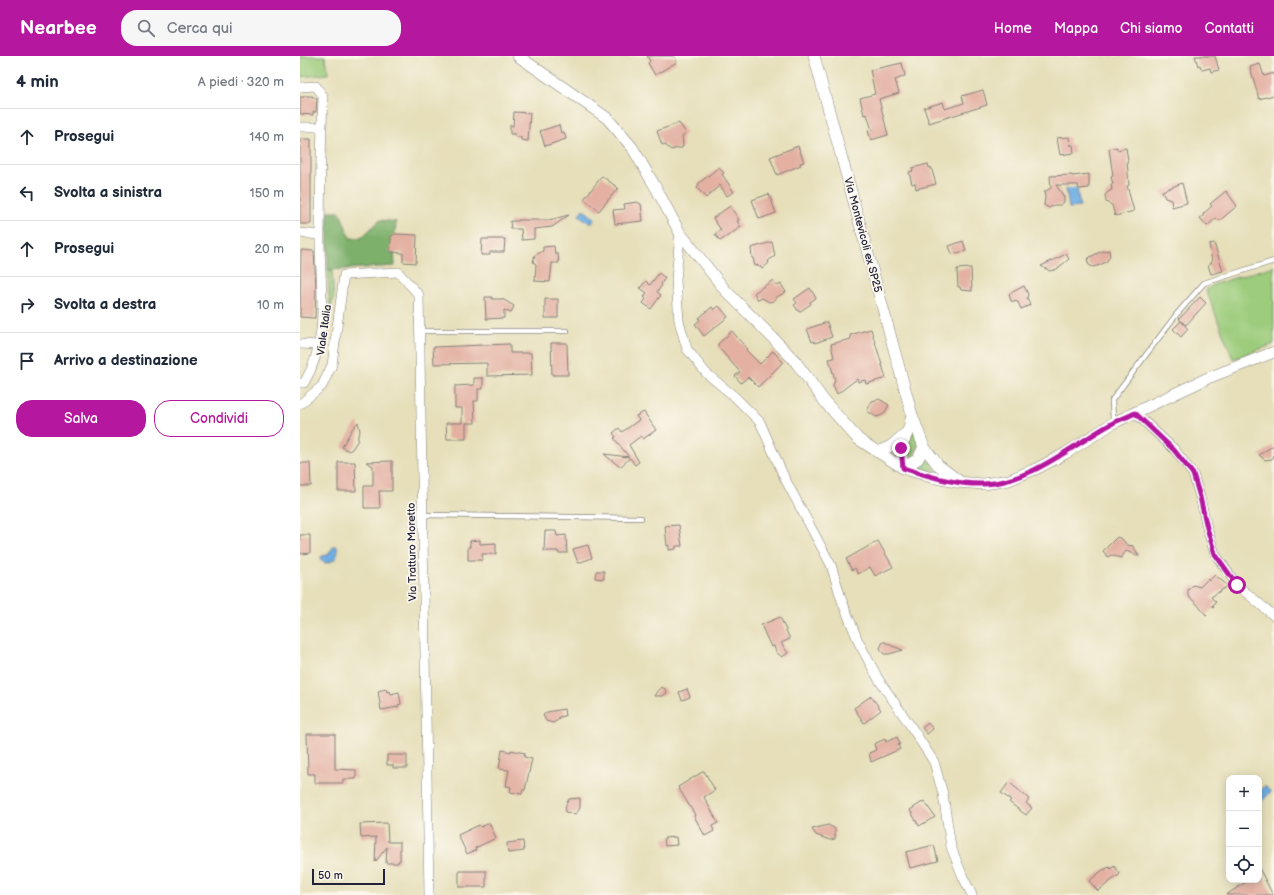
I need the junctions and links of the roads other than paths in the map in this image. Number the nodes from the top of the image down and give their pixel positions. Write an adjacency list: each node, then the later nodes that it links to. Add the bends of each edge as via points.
1 (518, 56): 7 (street, via 607,118 632,147)
2 (814, 56): 21 (street, Via Montevicoli ex SP25)
3 (300, 86): 5 (street, via 316,86 323,96)
4 (300, 127): 5 (street)
5 (322, 127): 8 (street)
6 (300, 233): 8 (street)
7 (680, 233): 25 (street, via 726,291 790,356 825,402 858,438); 32 (street, via 676,280 679,320 688,349 706,373 760,422 786,479 831,565 859,643 879,680 934,762 943,794 951,847)
8 (320, 235): 11 (street)
9 (1274, 261): 22 (lane, via 1204,283 1176,315 1112,400)
10 (344, 275): 12 (street, Viale Italia); 13 (street, Via Tratturo Moretto, via 398,272 419,295)
11 (323, 314): 12 (street); 16 (street)
12 (338, 314): 19 (street, Viale Italia, via 332,365 322,386)
13 (420, 331): 14 (lane); 28 (street, Via Tratturo Moretto)
14 (567, 331)
15 (300, 344): 16 (street)
16 (319, 345): 18 (street, via 310,372)
17 (1274, 352): 20 (street, via 1208,378)
18 (302, 383)
19 (300, 404)
20 (1135, 413): 22 (street); 30 (street, via 1174,450 1193,474 1215,554 1237,585)
21 (912, 415): 23 (street); 24 (street, Via Montevicoli ex SP25)
22 (1113, 423): 27 (street, via 1066,453 1009,480 984,484)
23 (908, 431): 25 (street, via 891,446); 26 (street, via 901,448)
24 (924, 447): 26 (street, via 918,459); 27 (street, Via Montevicoli ex SP25, via 938,464)
25 (877, 452): 26 (street)
26 (903, 468): 27 (street, via 931,477)
27 (961, 482)
28 (423, 515): 29 (lane); 31 (street, Via Tratturo Moretto)
29 (641, 518)
30 (1274, 616)
31 (429, 895)
32 (972, 895)

